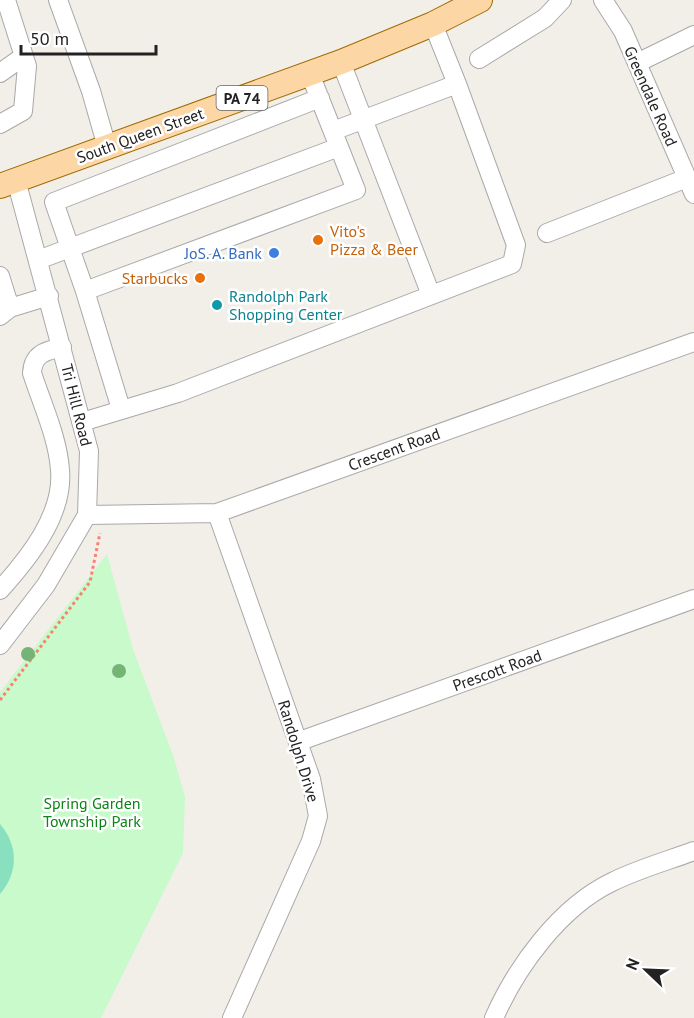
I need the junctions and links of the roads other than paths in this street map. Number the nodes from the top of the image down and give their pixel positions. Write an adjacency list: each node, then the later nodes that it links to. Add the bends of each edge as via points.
1 (6, 0): 8 (street)
2 (58, 0): 19 (street, via 92,91)
3 (480, 0): 6 (main road, South Queen Street / PA 74)
4 (562, 0): 9 (street, via 545,18)
5 (603, 0): 11 (street, Greendale Road)
6 (433, 24): 10 (main road, South Queen Street / PA 74); 14 (street)
7 (694, 35): 11 (street)
8 (24, 56): 12 (street); 17 (street, via 27,66 23,111)
9 (479, 59)
10 (341, 62): 13 (main road, South Queen Street / PA 74); 16 (street)
11 (637, 63): 21 (street, Greendale Road)
12 (0, 73)
13 (310, 74): 15 (street); 19 (main road, South Queen Street / PA 74)
14 (457, 84): 16 (street); 27 (street, via 516,245 512,264)
15 (320, 98): 18 (street); 23 (street, via 54,202)
16 (363, 119): 18 (street); 27 (street)
17 (0, 124)
18 (336, 139): 23 (street); 26 (street, via 356,190)
19 (107, 147): 20 (main road, South Queen Street / PA 74)
20 (8, 183): 24 (street, Tri Hill Road)
21 (691, 186): 22 (street)
22 (547, 233)
23 (71, 247): 24 (street); 26 (street)
24 (38, 260): 28 (street, Tri Hill Road)
25 (0, 276): 29 (street)
26 (85, 291): 32 (street)
27 (431, 295): 32 (street, via 178,393)
28 (49, 296): 29 (street); 31 (street, Tri Hill Road)
29 (5, 312)
30 (694, 342): 34 (street, Crescent Road)
31 (62, 347): 33 (street, Tri Hill Road); 36 (street, via 42,351 32,363 60,471 54,513)
32 (121, 409): 33 (street)
33 (82, 422): 35 (street, Tri Hill Road)
34 (217, 513): 35 (street, Crescent Road); 39 (street, Randolph Drive)
35 (95, 515): 38 (street, Tri Hill Road)
36 (0, 590)
37 (694, 599): 39 (street, Prescott Road)
38 (0, 645)
39 (300, 741): 41 (street, Randolph Drive, via 318,816 311,841)
40 (694, 851): 42 (street, via 611,882 572,910 526,957)
41 (232, 1018)
42 (494, 1018)

